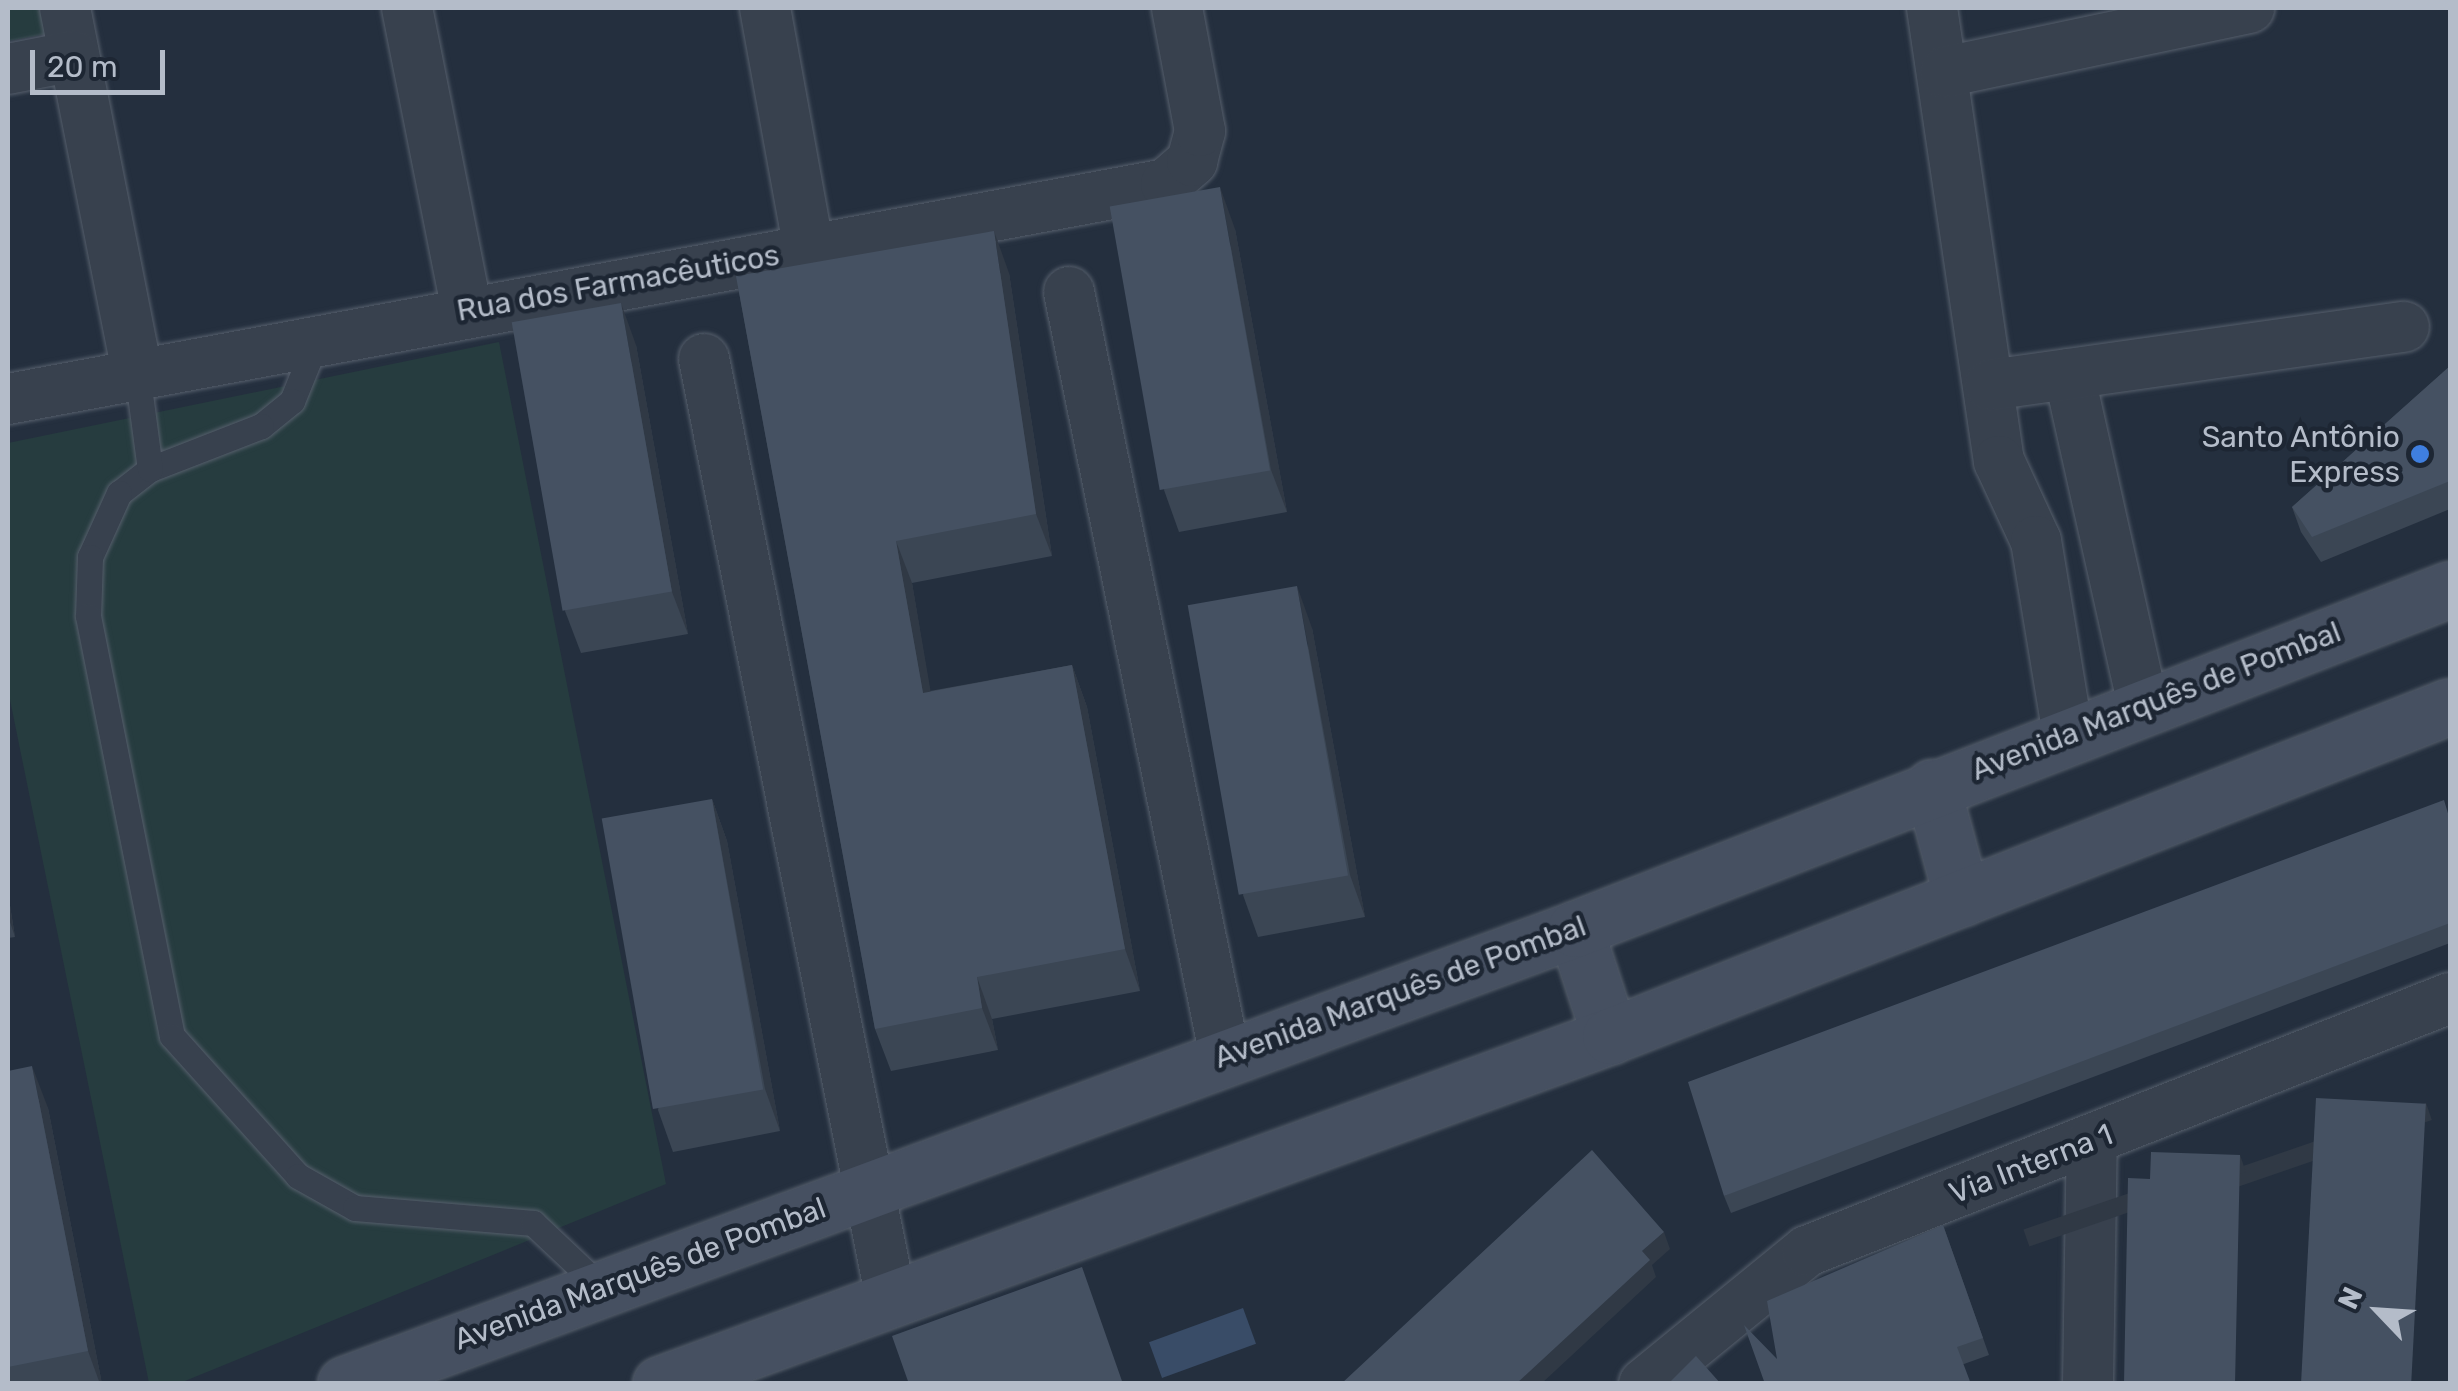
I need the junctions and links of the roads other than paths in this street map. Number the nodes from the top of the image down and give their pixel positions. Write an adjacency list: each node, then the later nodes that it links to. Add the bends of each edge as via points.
1 (64, 8): 7 (street)
2 (407, 8): 12 (street)
3 (765, 8): 10 (street)
4 (1177, 8): 10 (street, Rua dos Farmacêuticos, via 1200,131 1192,161 1166,184)
5 (1932, 8): 9 (street)
6 (2250, 8): 9 (street)
7 (74, 56): 8 (street); 16 (street)
8 (8, 68)
9 (1945, 72): 18 (street)
10 (810, 249): 12 (street, Rua dos Farmacêuticos)
11 (1069, 292): 30 (street)
12 (467, 310): 14 (street, Rua dos Farmacêuticos)
13 (2404, 327): 17 (street)
14 (318, 334): 16 (street, Rua dos Farmacêuticos); 20 (lane, via 292,401 261,426)
15 (704, 359): 32 (street)
16 (138, 372): 19 (street, Rua dos Farmacêuticos); 20 (lane)
17 (2068, 374): 18 (street); 22 (street)
18 (1990, 385): 24 (street, via 2000,461 2036,541)
19 (8, 399)
20 (150, 469): 33 (lane, via 96,529 88,616 172,1036 298,1176 356,1208 533,1223)
21 (2450, 589): 22 (main road, Avenida Marquês de Pombal)
22 (2143, 706): 24 (main road, Avenida Marquês de Pombal)
23 (2450, 706): 26 (main road)
24 (2068, 735): 25 (main road, Avenida Marquês de Pombal)
25 (1932, 787): 26 (main road); 27 (main road, Avenida Marquês de Pombal)
26 (1962, 898): 29 (main road)
27 (1575, 929): 29 (main road); 30 (main road, Avenida Marquês de Pombal)
28 (2450, 998): 31 (street, Via Interna 1)
29 (1610, 1036): 34 (main road)
30 (1225, 1056): 32 (main road, Avenida Marquês de Pombal)
31 (2092, 1141): 37 (street, Via Interna 1, via 1807,1250 1738,1298); 38 (street)
32 (866, 1192): 33 (main road, Avenida Marquês de Pombal); 34 (street)
33 (602, 1288): 35 (main road, Avenida Marquês de Pombal)
34 (890, 1294): 36 (main road)
35 (344, 1384)
36 (660, 1384)
37 (1644, 1384)
38 (2088, 1384)

